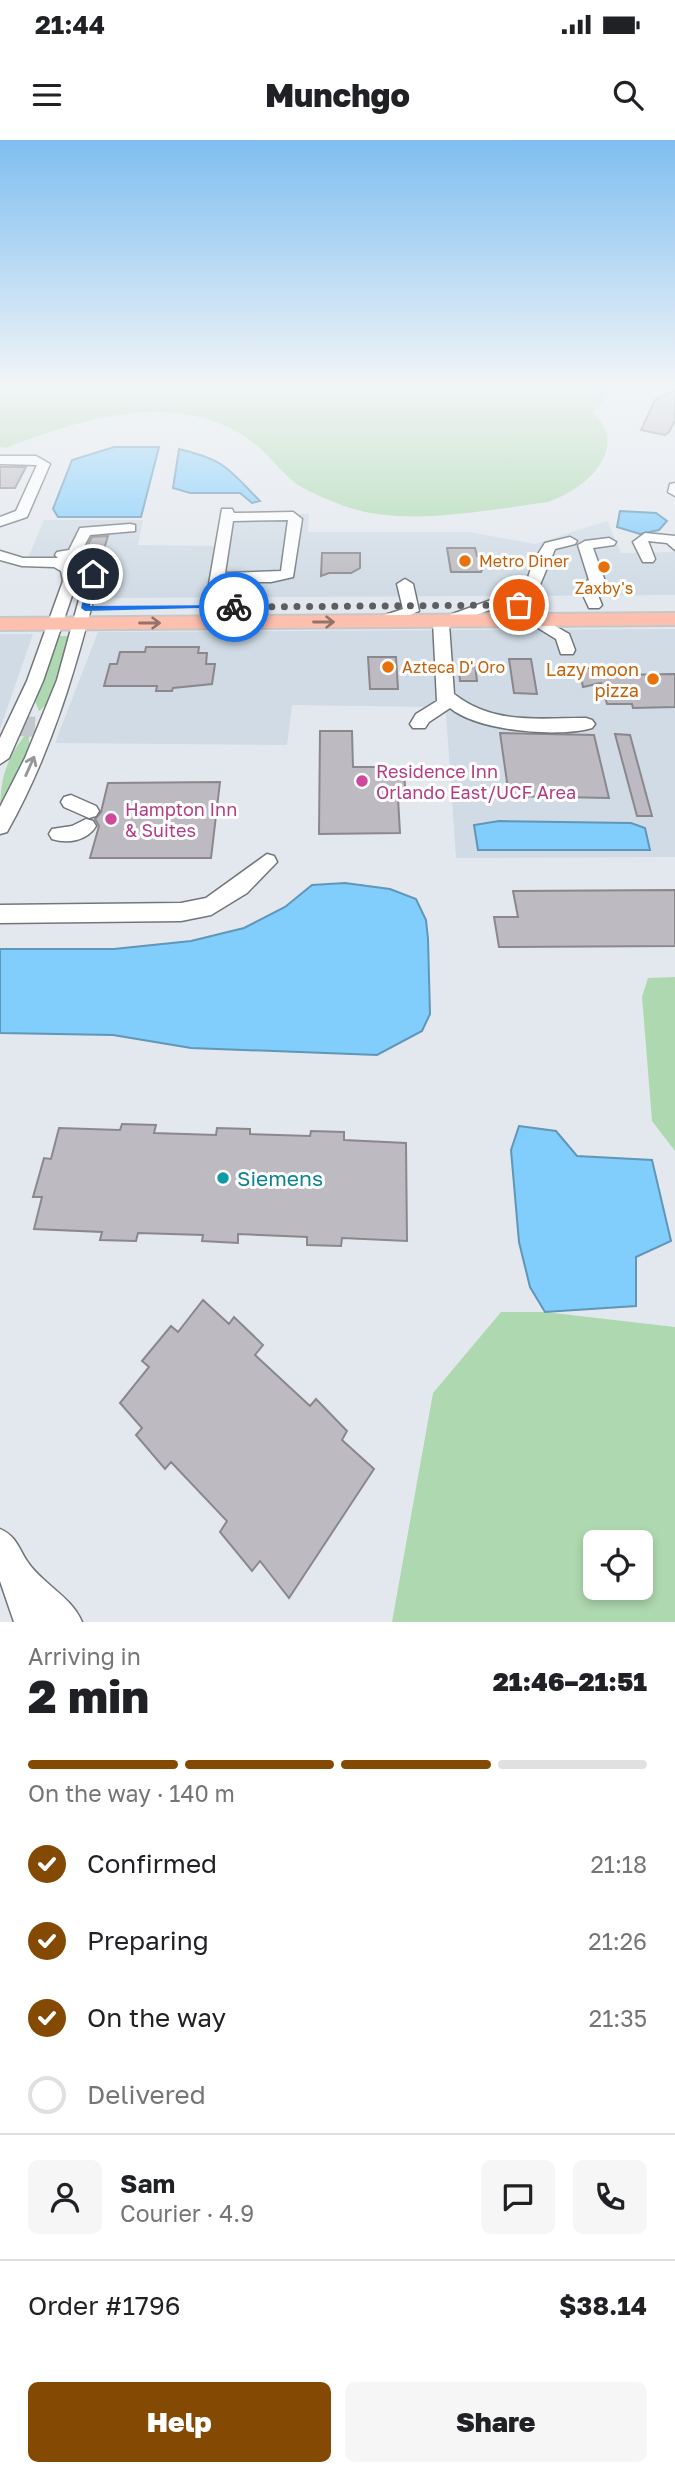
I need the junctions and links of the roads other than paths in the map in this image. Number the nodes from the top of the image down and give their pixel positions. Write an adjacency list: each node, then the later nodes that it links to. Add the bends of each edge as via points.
1 (0, 460): 4 (street, via 44,464 22,514)
2 (675, 487): 3 (street)
3 (675, 492)
4 (0, 522)
5 (256, 523): 14 (street, via 278,525)
6 (130, 528): 11 (street, via 85,531 74,553)
7 (570, 541): 16 (street, via 550,546)
8 (609, 542): 19 (street, via 584,545)
9 (675, 546): 12 (street, via 671,539 645,537 640,542)
10 (0, 555): 11 (street, via 22,562)
11 (60, 559): 23 (street, via 70,581); 24 (street, via 87,565 93,574)
12 (648, 559)
13 (218, 578): 14 (street); 14 (street, via 226,515 293,516 288,575); 21 (street)
14 (274, 578)
15 (405, 584): 20 (street)
16 (534, 584)
17 (675, 604): 19 (main road)
18 (491, 605): 19 (main road); 20 (main road); 28 (street)
19 (594, 605)
20 (412, 606): 21 (main road); 27 (street, via 406,615)
21 (213, 607): 24 (main road)
22 (0, 609): 23 (main road)
23 (57, 616): 24 (main road); 29 (main road); 34 (street, via 35,681)
24 (83, 616): 27 (main road, one-way to 27); 37 (street, one-way to 24, via 65,680)
25 (675, 619): 26 (main road)
26 (536, 620): 28 (main road); 30 (street, via 563,638)
27 (382, 621): 28 (main road)
28 (441, 621): 31 (street)
29 (0, 624)
30 (567, 650)
31 (447, 697): 32 (street, via 446,703); 33 (street, via 461,711 485,723)
32 (419, 724)
33 (586, 724)
34 (7, 725): 35 (street)
35 (0, 758)
36 (82, 813): 38 (street, via 76,833)
37 (0, 827)
38 (59, 835)
39 (267, 862): 40 (street, via 211,906 181,912)
40 (0, 914)
41 (8, 1560): 42 (street); 43 (street)
42 (33, 1622)
43 (64, 1622)

